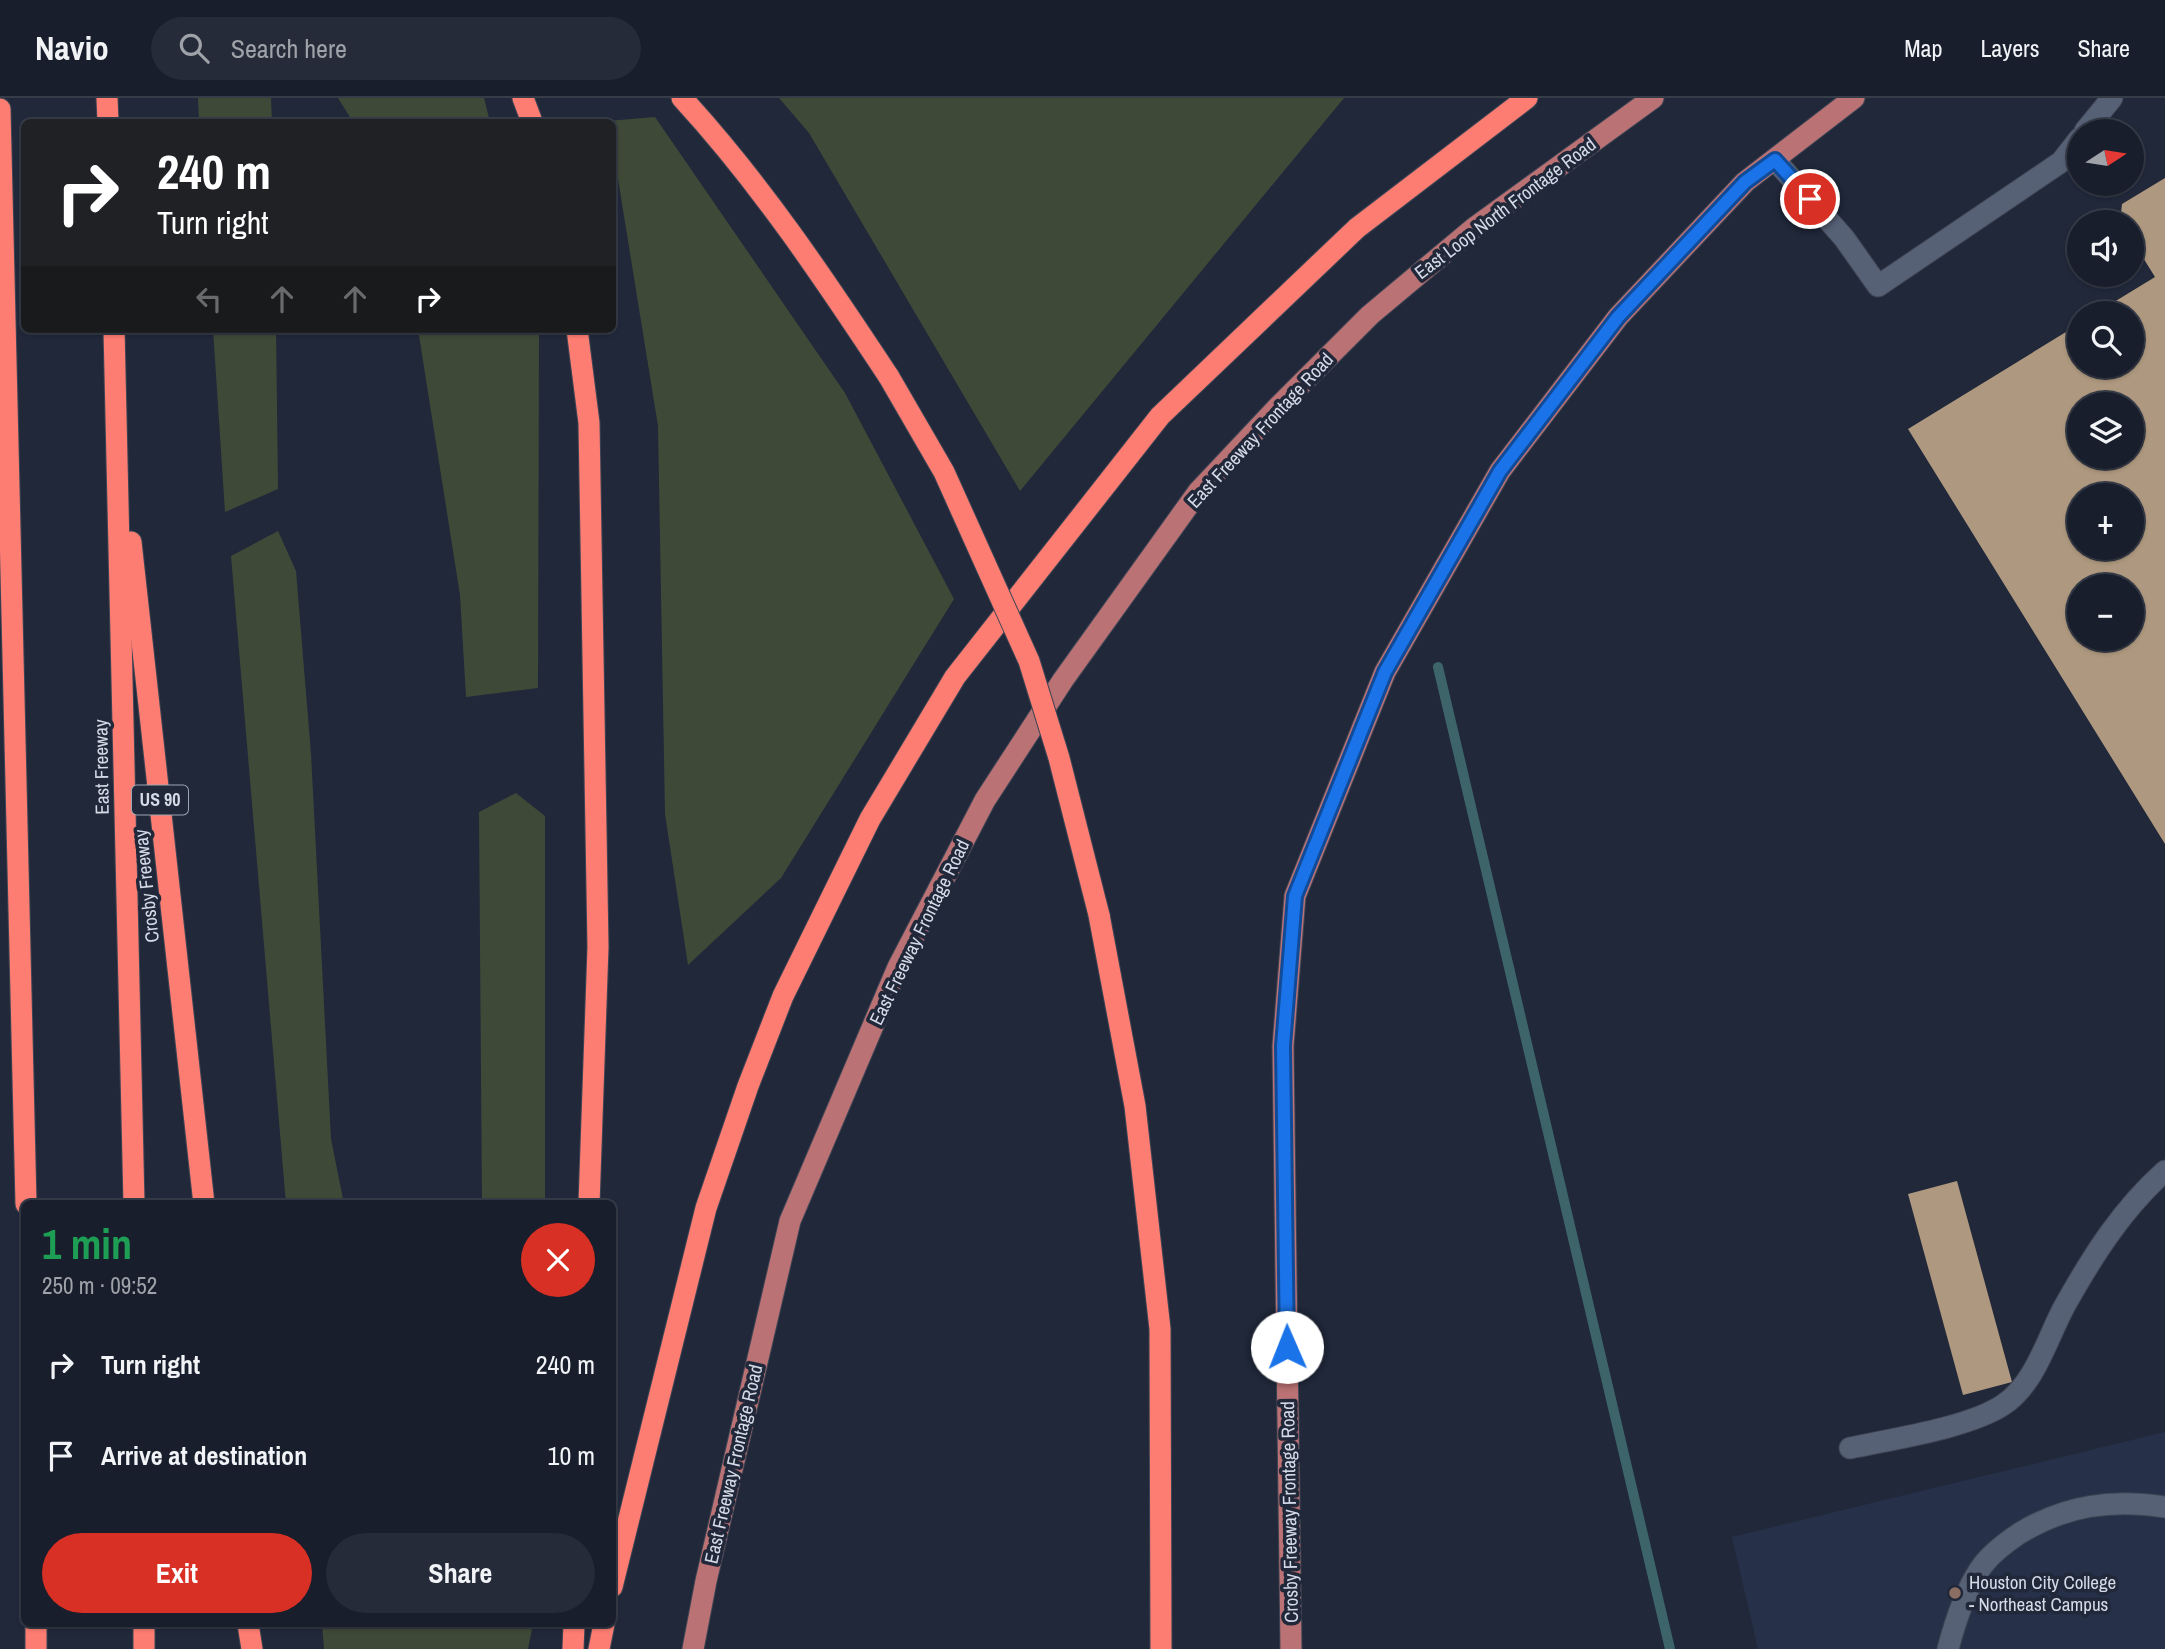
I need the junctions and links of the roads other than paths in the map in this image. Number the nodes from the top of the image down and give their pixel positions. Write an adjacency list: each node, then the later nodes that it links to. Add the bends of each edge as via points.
1 (107, 98): 9 (highway)
2 (523, 98): 10 (highway)
3 (682, 98): 37 (highway, bridge, via 755,182 814,265 889,377 944,472 1029,662 1059,758 1099,915 1135,1106 1160,1329)
4 (1527, 98): 25 (highway, via 1357,228 1160,416 955,677 870,820 783,996 748,1086 706,1208)
5 (1653, 98): 14 (main road, East Loop North Frontage Road, via 1474,228)
6 (1854, 98): 13 (main road, Crosby Freeway Frontage Road)
7 (2112, 98): 11 (lane)
8 (0, 109): 19 (highway)
9 (108, 119)
10 (531, 119)
11 (2095, 119)
12 (2067, 154): 13 (lane, via 1878,286)
13 (1775, 160): 38 (main road, Crosby Freeway Frontage Road, via 1745,182 1618,317 1500,471 1385,672 1295,896 1283,1046)
14 (1361, 323): 36 (main road, East Freeway Frontage Road, via 1198,492 1126,589 985,800 898,967 790,1222)
15 (114, 333): 17 (highway, East Freeway)
16 (578, 333): 22 (highway, via 589,423 598,947)
17 (116, 397): 20 (highway, East Freeway); 21 (highway, Crosby Freeway / US 90)
18 (2165, 1171): 23 (lane, via 2108,1233 2026,1383 2003,1405 1963,1422)
19 (26, 1200)
20 (134, 1200)
21 (204, 1200)
22 (589, 1200)
23 (1850, 1448)
24 (2165, 1507): 39 (lane, via 2081,1506 2009,1540 1980,1568 1955,1620)
25 (616, 1571)
26 (36, 1627): 31 (highway)
27 (144, 1627): 32 (highway)
28 (248, 1627): 33 (highway)
29 (574, 1627): 34 (highway)
30 (603, 1627): 35 (highway)
31 (36, 1649)
32 (144, 1649)
33 (252, 1649)
34 (573, 1649)
35 (599, 1649)
36 (693, 1649)
37 (1161, 1649)
38 (1290, 1649)
39 (1948, 1649)

